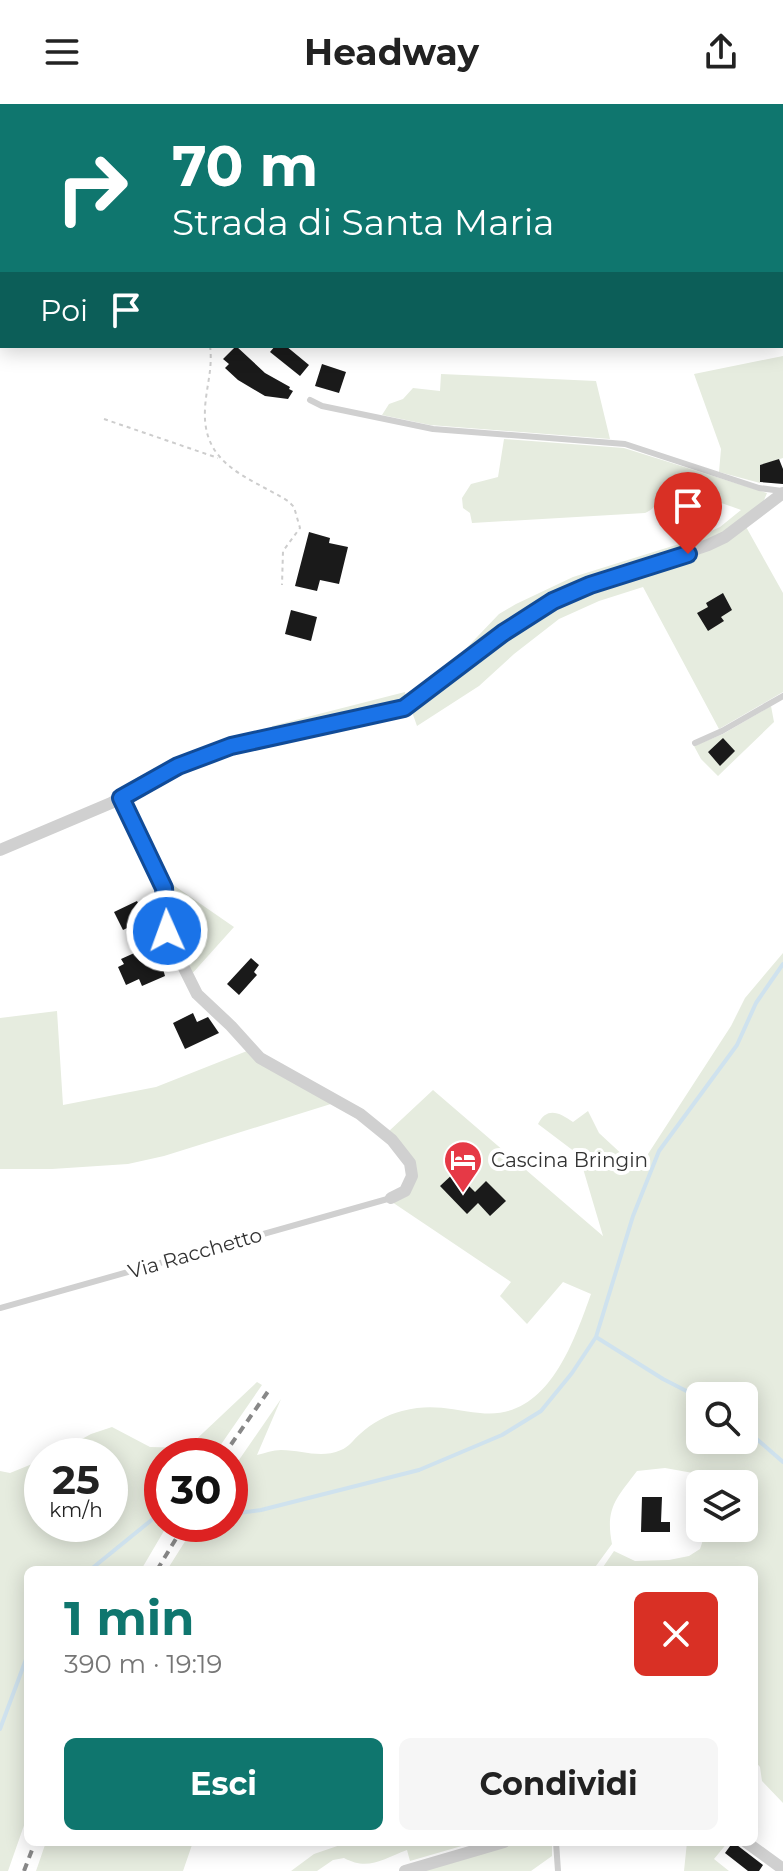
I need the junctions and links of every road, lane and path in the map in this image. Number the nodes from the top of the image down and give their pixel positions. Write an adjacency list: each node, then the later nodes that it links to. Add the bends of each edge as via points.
1 (210, 348): 4 (path, via 205,424)
2 (310, 400): 5 (lane, via 433,429 625,444)
3 (104, 419): 4 (path)
4 (219, 458): 6 (path, via 294,507 300,528 282,556)
5 (783, 492): 9 (street, via 725,537 553,601 404,708 231,746 178,766)
6 (282, 585)
7 (783, 696): 8 (lane)
8 (695, 743)
9 (121, 798): 10 (street); 11 (street, via 164,888 167,934 197,994 264,1061 360,1114 397,1145 410,1163 412,1179 405,1191)
10 (0, 850)
11 (391, 1198): 12 (lane, Via Racchetto)
12 (0, 1308)
13 (490, 1846): 17 (street)
14 (556, 1846): 18 (lane)
15 (751, 1846): 16 (street)
16 (783, 1869)
17 (405, 1871)
18 (558, 1871)

